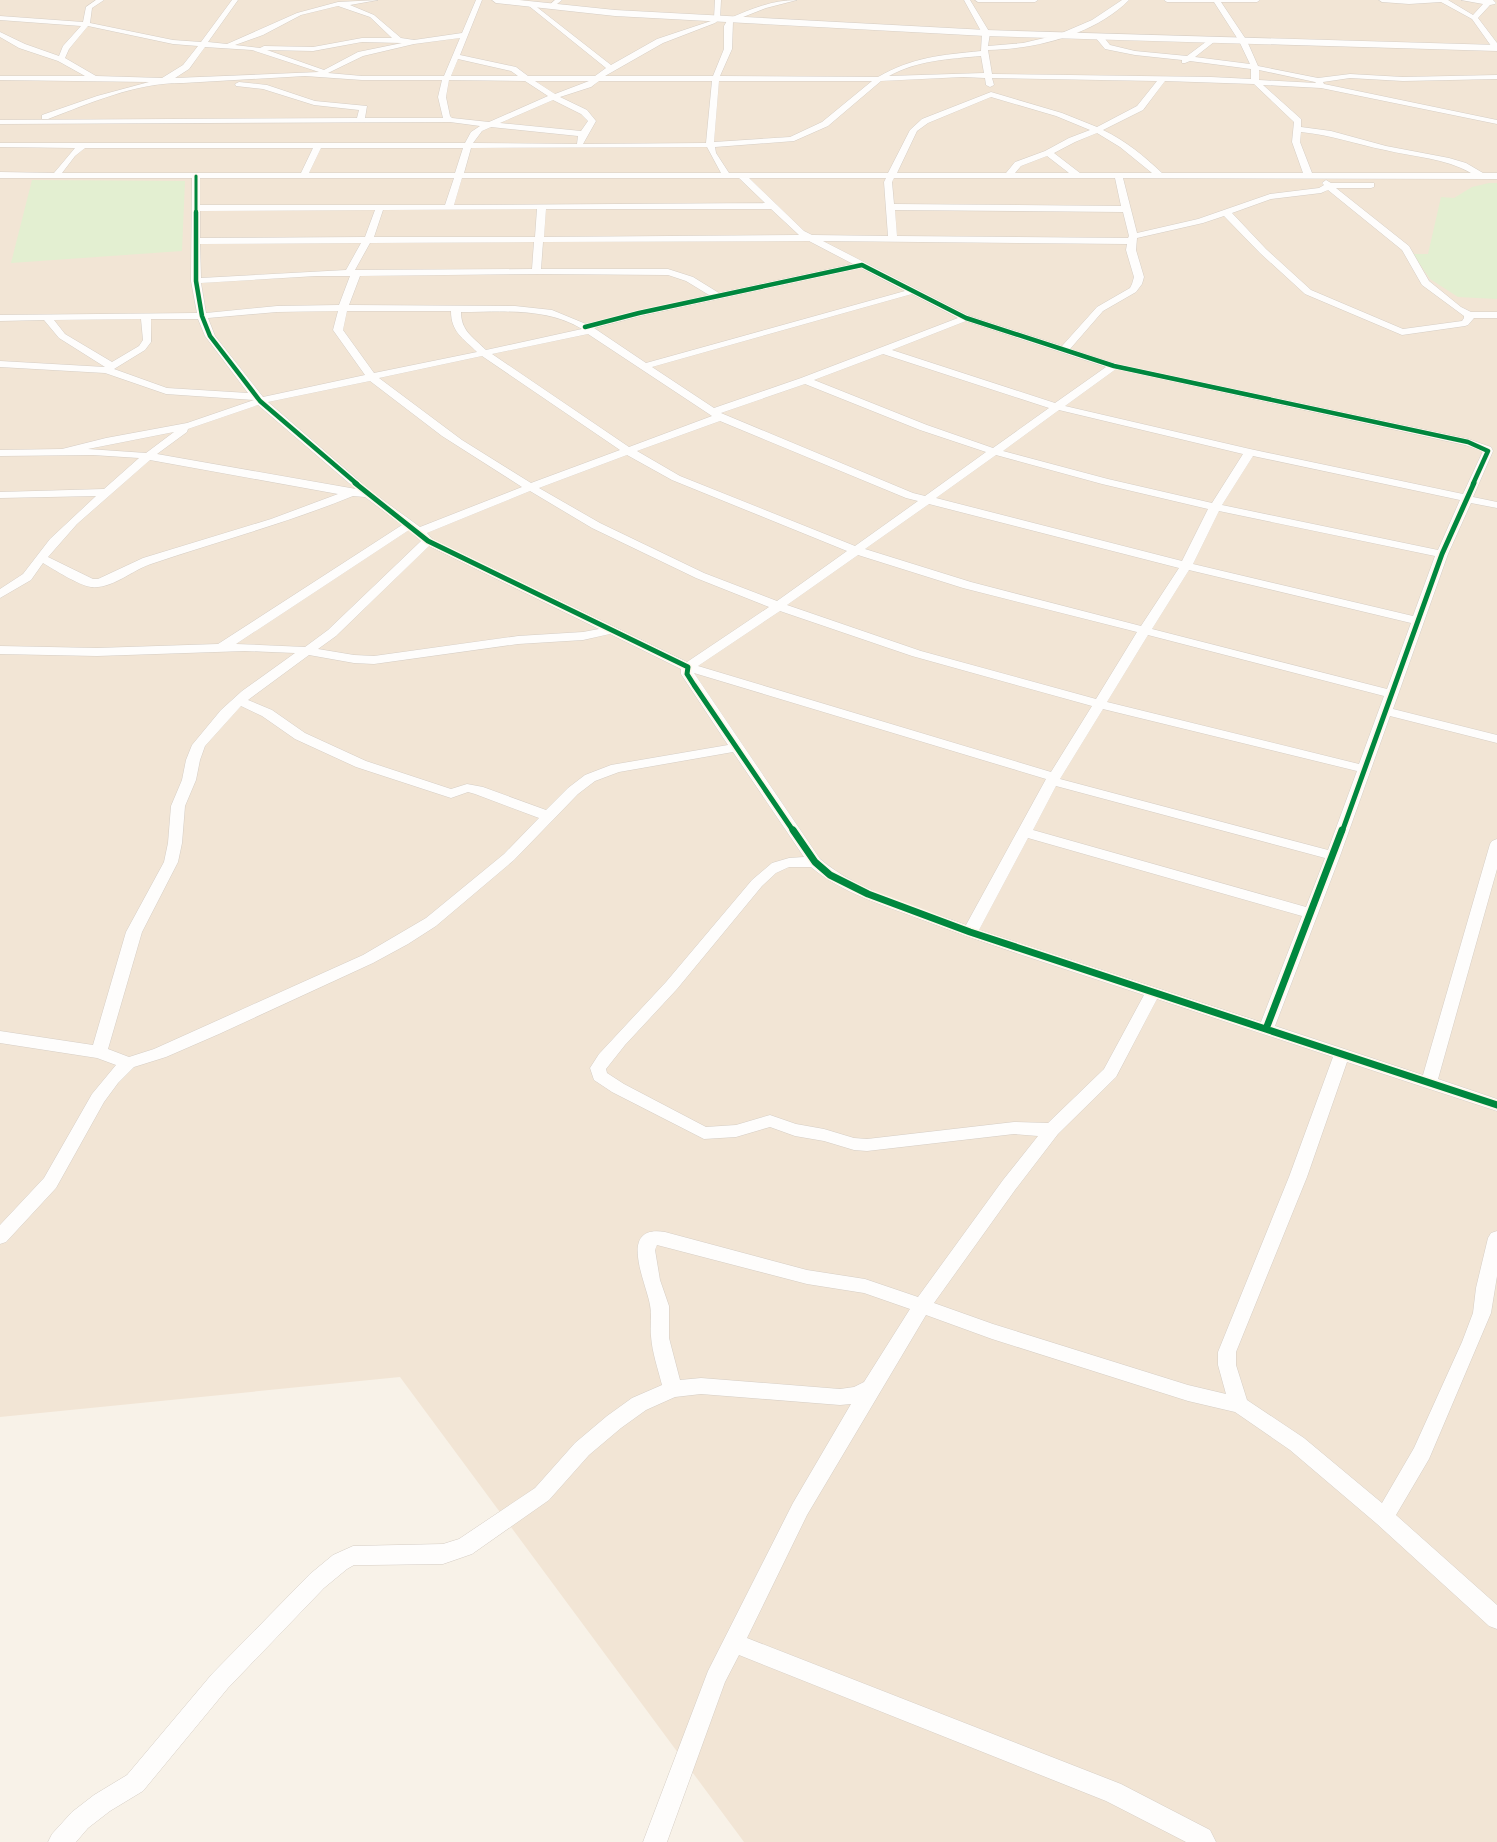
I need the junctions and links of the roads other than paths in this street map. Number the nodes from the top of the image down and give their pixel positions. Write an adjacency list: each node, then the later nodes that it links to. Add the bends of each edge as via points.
1 (101, 0): 28 (street, via 89,7)
2 (235, 0): 38 (street)
3 (375, 0): 20 (street)
4 (479, 0): 31 (street)
5 (496, 0): 22 (street)
6 (558, 0): 23 (street)
7 (718, 0): 26 (street)
8 (794, 0): 27 (street, via 764,6)
9 (967, 0): 29 (street)
10 (978, 0): 11 (street)
11 (1035, 0)
12 (1126, 0): 32 (street, via 1094,23)
13 (1167, 0): 14 (street)
14 (1216, 0): 15 (street); 36 (street)
15 (1257, 0)
16 (1382, 0): 17 (street)
17 (1441, 0): 25 (street)
18 (1464, 0): 19 (street)
19 (1489, 1): 21 (street); 25 (street)
20 (338, 4): 34 (street, via 372,16); 39 (street, via 300,14)
21 (1497, 4)
22 (531, 5): 23 (street); 49 (street)
23 (550, 7): 26 (street)
24 (0, 18): 28 (street)
25 (1474, 18): 41 (street)
26 (717, 19): 27 (street); 49 (street, via 660,41)
27 (730, 20): 29 (street); 58 (street, via 728,49)
28 (86, 24): 38 (street, via 173,42); 46 (street)
29 (986, 33): 32 (street); 42 (street)
30 (0, 34): 46 (street, via 22,46)
31 (464, 35): 37 (street); 43 (street)
32 (1064, 36): 33 (street); 42 (street, via 1047,42)
33 (1099, 37): 35 (street); 45 (street, via 1108,47 1142,55)
34 (399, 40): 37 (street); 40 (street, via 356,41 313,49)
35 (1211, 40): 36 (street); 45 (street)
36 (1243, 41): 41 (street); 48 (street)
37 (414, 42): 50 (street, via 361,54)
38 (202, 44): 39 (street); 61 (street, via 186,67)
39 (226, 46): 40 (street)
40 (254, 48): 44 (street)
41 (1497, 48)
42 (984, 50): 52 (street); 59 (street, via 918,61)
43 (456, 56): 51 (street, via 513,69); 56 (street)
44 (281, 57): 47 (street); 50 (street)
45 (1186, 58): 48 (street); 60 (street)
46 (61, 59): 55 (street)
47 (275, 63)
48 (1255, 66): 64 (street); 65 (street)
49 (611, 68): 57 (street)
50 (323, 74): 56 (street, via 362,78); 62 (street, via 266,72)
51 (526, 77): 56 (street); 57 (street); 67 (street)
52 (989, 77): 59 (street); 63 (street); 66 (street)
53 (1497, 77): 65 (street, via 1403,79 1347,76)
54 (0, 78): 55 (street)
55 (96, 78): 61 (street)
56 (446, 78): 71 (street, via 442,97 445,115)
57 (600, 78): 58 (street); 67 (street)
58 (716, 78): 59 (street); 81 (street)
59 (879, 79): 81 (street, via 826,124 791,139)
60 (1177, 79): 63 (street); 64 (street)
61 (163, 80): 62 (street); 68 (street)
62 (175, 80): 70 (street, via 252,85 308,102 364,108)
63 (1162, 80): 77 (street, via 1140,108)
64 (1255, 81): 65 (street); 76 (street, via 1298,121)
65 (1320, 83): 74 (street)
66 (991, 94): 77 (street); 90 (street, via 916,127)
67 (554, 97): 75 (street); 79 (street, via 576,107 591,119)
68 (36, 120): 69 (street); 73 (street)
69 (219, 120): 70 (street); 80 (street)
70 (360, 120): 71 (street)
71 (450, 120): 72 (street)
72 (461, 120): 75 (street); 78 (street)
73 (0, 122)
74 (1497, 122)
75 (490, 123): 78 (street); 79 (street)
76 (1298, 129): 99 (street, via 1296,142); 102 (street, via 1330,133 1449,160)
77 (1098, 130): 87 (street); 98 (street, via 1134,151)
78 (474, 134): 85 (street)
79 (583, 134): 86 (street)
80 (204, 139): 83 (street); 84 (street)
81 (710, 144): 86 (street); 88 (street)
82 (0, 145): 83 (street)
83 (82, 146): 93 (street)
84 (318, 146): 85 (street); 94 (street)
85 (468, 146): 86 (street); 95 (street)
86 (580, 146)
87 (1048, 153): 91 (street, via 1018,164); 96 (street)
88 (726, 174): 89 (street); 95 (street)
89 (741, 174): 90 (street); 105 (street)
90 (890, 174): 91 (street); 108 (street)
91 (1009, 174): 96 (street)
92 (0, 175): 93 (street)
93 (56, 175): 100 (street)
94 (304, 175): 95 (street); 100 (street)
95 (460, 175): 107 (street)
96 (1077, 175): 97 (street)
97 (1118, 175): 98 (street); 110 (street)
98 (1160, 175): 99 (street)
99 (1313, 175): 102 (street); 103 (street)
100 (196, 176): 109 (street)
101 (1497, 176): 102 (street)
102 (1489, 179): 103 (street)
103 (1329, 186): 111 (street, via 1270,197); 126 (street, via 1406,248 1425,283)
104 (542, 206): 105 (street); 107 (street); 115 (street)
105 (774, 206): 112 (street, via 793,227)
106 (380, 207): 107 (street); 109 (street); 113 (street)
107 (448, 207)
108 (890, 207): 110 (street); 116 (street)
109 (195, 208): 117 (street)
110 (1127, 210): 114 (street)
111 (1226, 212): 114 (street); 126 (street, via 1308,292 1402,332 1465,323)
112 (809, 238): 115 (street); 116 (street); 118 (street)
113 (368, 239): 115 (street); 117 (street); 119 (street, via 357,256)
114 (1133, 239): 116 (street); 135 (street, via 1131,250 1139,277 1135,287 1100,309)
115 (538, 240): 120 (street)
116 (893, 240)
117 (196, 241): 121 (street)
118 (862, 265): 122 (street); 123 (street)
119 (353, 273): 120 (street); 121 (street, via 299,273); 124 (street)
120 (536, 273): 123 (street, via 677,273 689,277)
121 (196, 281): 128 (street)
122 (914, 291): 132 (street); 139 (street)
123 (717, 296): 133 (street)
124 (343, 308): 125 (street); 128 (street, via 277,309); 141 (street, via 338,330)
125 (456, 309): 133 (street, via 535,310 566,316); 136 (street, via 456,323 460,330)
126 (1469, 315): 127 (street)
127 (1497, 315)
128 (202, 316): 129 (street); 143 (street, via 210,336)
129 (146, 317): 131 (street); 140 (street, via 148,340 142,348)
130 (0, 318): 131 (street)
131 (47, 318): 140 (street, via 70,342 102,359)
132 (966, 318): 134 (street); 135 (street)
133 (588, 329): 136 (street); 139 (street)
134 (882, 350): 142 (street); 144 (street)
135 (1062, 351): 138 (street)
136 (484, 354): 141 (street); 149 (street)
137 (0, 364): 140 (street)
138 (1114, 366): 144 (street); 148 (street)
139 (643, 367): 145 (street)
140 (109, 369): 143 (street, via 166,391)
141 (372, 377): 143 (street); 155 (street, via 417,413)
142 (805, 380): 145 (street); 150 (street)
143 (257, 398): 146 (street); 158 (street)
144 (1058, 407): 150 (street); 152 (street)
145 (716, 415): 149 (street); 161 (street)
146 (189, 426): 151 (street); 154 (street)
147 (1497, 442): 148 (street)
148 (1478, 445): 160 (street, via 1488,451)
149 (628, 451): 155 (street); 165 (street, via 692,485)
150 (994, 451): 161 (street); 163 (street, via 1123,487)
151 (62, 452): 153 (street); 154 (street)
152 (1250, 452): 160 (street); 163 (street)
153 (0, 453)
154 (148, 456): 156 (street); 157 (street)
155 (528, 488): 164 (street); 170 (street, via 647,553)
156 (109, 492): 159 (street); 167 (street, via 64,531)
157 (350, 492): 158 (street); 167 (street, via 257,528 135,565 98,584)
158 (368, 494): 164 (street)
159 (0, 495)
160 (1466, 499): 162 (street); 166 (street)
161 (925, 501): 165 (street); 168 (street, via 973,510)
162 (1497, 505)
163 (1215, 508): 166 (street); 168 (street)
164 (419, 533): 172 (street); 174 (street, via 367,550 268,619); 176 (street, via 344,622)
165 (856, 550): 170 (street); 173 (street, via 967,585)
166 (1442, 554): 171 (street)
167 (42, 558): 169 (street, via 27,577)
168 (1186, 566): 171 (street); 173 (street)
169 (0, 594)
170 (777, 607): 177 (street); 180 (street, via 972,671)
171 (1418, 621): 178 (street)
172 (610, 630): 176 (street, via 382,660); 177 (street)
173 (1144, 631): 178 (street); 180 (street)
174 (221, 647): 175 (street, via 98,652); 176 (street)
175 (0, 650)
176 (306, 652): 179 (street)
177 (688, 667): 183 (street, via 687,674); 185 (street)
178 (1392, 694): 181 (street)
179 (240, 700): 186 (street, via 267,713 300,736 361,764 451,794 467,788 478,790); 196 (street, via 210,730 196,752 178,806 176,843 171,862 134,932)
180 (1099, 703): 184 (street); 185 (street)
181 (1386, 711): 182 (street); 184 (street)
182 (1497, 739)
183 (737, 747): 186 (street, via 616,768 590,778); 190 (street)
184 (1364, 769): 189 (street)
185 (1053, 779): 187 (street); 189 (street)
186 (548, 816): 198 (street, via 509,857 431,922 403,940 160,1053)
187 (1024, 832): 191 (street); 192 (street)
188 (1497, 844): 199 (street)
189 (1333, 856): 191 (street)
190 (814, 862): 192 (street, via 855,888); 201 (street, via 784,863 773,867 762,877 659,1000 605,1057 598,1068 600,1076 704,1133 736,1131 770,1121 795,1130 867,1145 1014,1128)
191 (1311, 914): 194 (street)
192 (970, 932): 193 (street)
193 (1153, 992): 194 (street); 201 (street, via 1110,1074)
194 (1266, 1029): 197 (street)
195 (0, 1037): 196 (street)
196 (99, 1052): 198 (street)
197 (1342, 1054): 199 (street); 207 (street, via 1298,1177 1227,1352 1227,1366)
198 (128, 1063): 202 (street, via 98,1098 50,1183)
199 (1430, 1082): 200 (street)
200 (1497, 1105)
201 (1052, 1130): 204 (street)
202 (0, 1237)
203 (1497, 1238): 208 (street, via 1482,1313 1471,1342 1422,1453)
204 (921, 1307): 205 (street); 206 (street, via 865,1286 807,1277 653,1238 648,1240 646,1250 660,1306 660,1338); 207 (street, via 1188,1393)
205 (871, 1388): 206 (street, via 857,1395 840,1397 701,1386); 210 (street, via 800,1509)
206 (673, 1389): 211 (street, via 639,1404 614,1422 582,1449 542,1494 465,1547 443,1554 353,1556 340,1562 317,1581 220,1681 135,1782 80,1820)
207 (1240, 1405): 208 (street, via 1297,1444)
208 (1384, 1517): 209 (street)
209 (1497, 1619)
210 (734, 1643): 212 (street, via 716,1678); 213 (street, via 1113,1792 1202,1838)
211 (60, 1842)
212 (655, 1842)
213 (1204, 1842)

